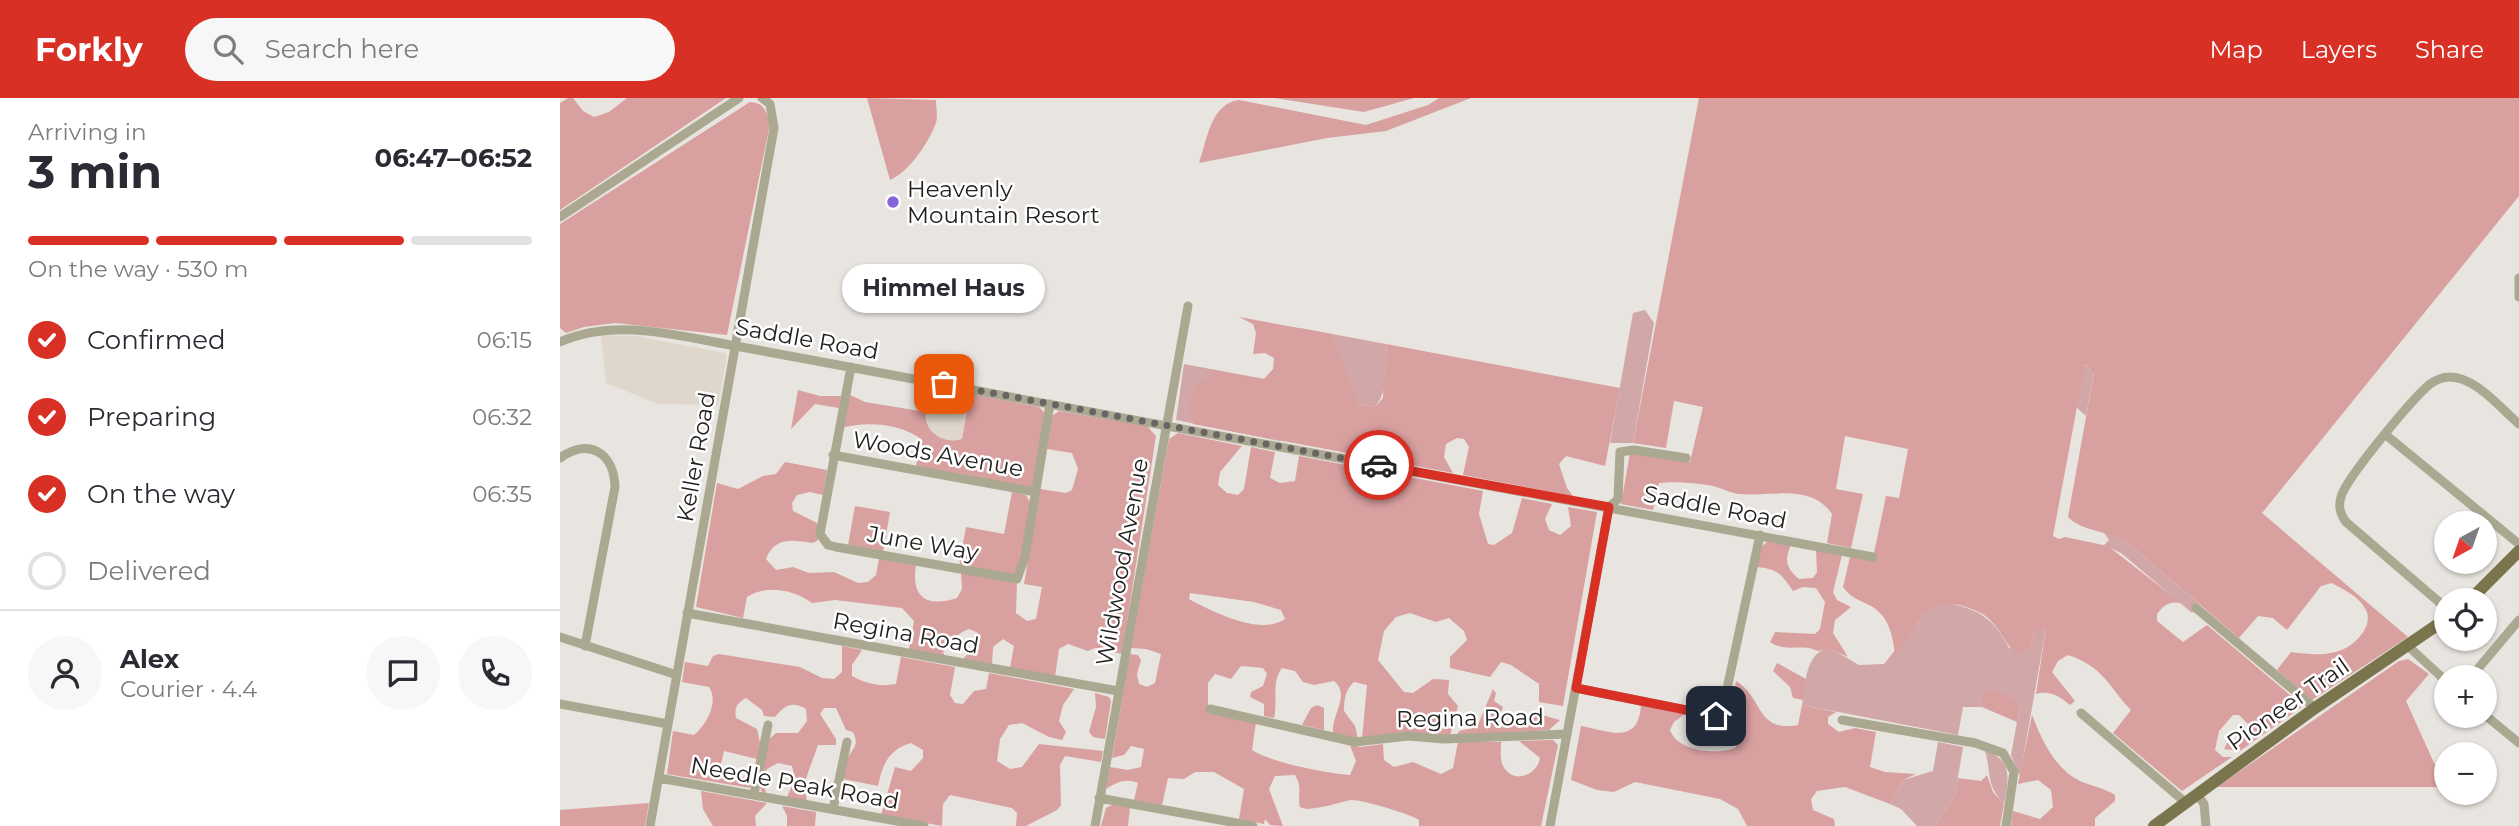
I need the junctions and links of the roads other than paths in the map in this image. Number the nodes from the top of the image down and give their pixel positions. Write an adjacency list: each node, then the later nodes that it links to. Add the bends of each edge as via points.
1 (739, 98): 3 (street)
2 (762, 98): 8 (street, Keller Road, via 770,104 774,128)
3 (560, 217)
4 (2519, 278): 5 (street)
5 (2519, 297)
6 (1188, 306): 12 (street, Wildwood Avenue)
7 (560, 342): 8 (street, Saddle Road, via 617,329)
8 (736, 345): 9 (street, Saddle Road); 26 (street, Keller Road)
9 (850, 367): 10 (street, Saddle Road); 14 (street, June Way)
10 (1050, 404): 12 (street, Saddle Road); 17 (street, June Way)
11 (2519, 424): 13 (street, via 2476,388 2452,376 2432,382)
12 (1166, 425): 18 (street, Saddle Road); 36 (street, Wildwood Avenue)
13 (2386, 435): 20 (street); 24 (street, via 2346,485 2340,513)
14 (833, 455): 17 (street, Woods Avenue); 17 (street, June Way, via 820,534 836,547 1017,579)
15 (560, 458): 30 (street, via 579,448 591,449 603,454 615,475)
16 (1686, 458): 18 (street, via 1620,452 1618,499)
17 (1036, 492)
18 (1609, 507): 19 (street, Saddle Road); 35 (street)
19 (1760, 535): 22 (street, Saddle Road); 35 (street, via 1722,712 1716,716)
20 (2519, 544)
21 (2519, 551): 23 (main road)
22 (1873, 556)
23 (2482, 588)
24 (2434, 598)
25 (2196, 607): 38 (street)
26 (687, 613): 34 (street, Keller Road); 36 (street, Regina Road)
27 (2519, 620): 32 (street)
28 (2434, 629): 31 (main road, Pioneer Trail)
29 (560, 637): 30 (street)
30 (585, 646): 34 (street)
31 (2409, 647): 33 (street); 38 (main road, Pioneer Trail)
32 (2481, 665)
33 (2434, 670)
34 (677, 675): 43 (street, Keller Road)
35 (1576, 688): 45 (street)
36 (1118, 691): 51 (street, Wildwood Avenue)
37 (560, 704): 43 (street)
38 (2315, 708): 50 (main road, Pioneer Trail)
39 (1210, 709): 45 (street, Regina Road, via 1355,742 1408,736 1457,739)
40 (2081, 713): 52 (street)
41 (1842, 720): 59 (street, via 1992,747 2014,772)
42 (2497, 723): 46 (street)
43 (668, 724): 48 (street, Keller Road)
44 (768, 725): 49 (street)
45 (1567, 734): 58 (street)
46 (2517, 737)
47 (847, 743): 53 (street)
48 (659, 778): 49 (street, Needle Peak Road); 54 (street, Keller Road)
49 (754, 794): 53 (street, Needle Peak Road)
50 (2197, 794): 52 (main road, Pioneer Trail); 61 (street, via 2204,804)
51 (1100, 798): 56 (street, Wildwood Avenue); 57 (street)
52 (2186, 802): 60 (main road, Pioneer Trail)
53 (833, 809): 55 (street, Needle Peak Road)
54 (650, 826)
55 (924, 826)
56 (1095, 826)
57 (1253, 826)
58 (1550, 826)
59 (2006, 826)
60 (2154, 826)
61 (2206, 826)

